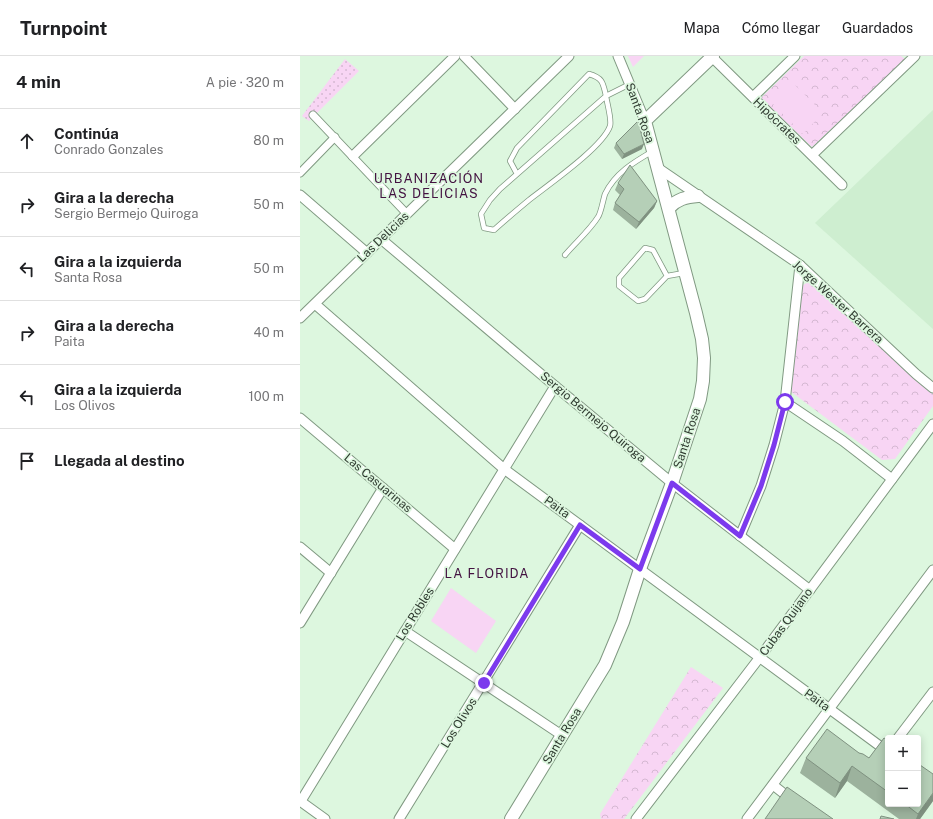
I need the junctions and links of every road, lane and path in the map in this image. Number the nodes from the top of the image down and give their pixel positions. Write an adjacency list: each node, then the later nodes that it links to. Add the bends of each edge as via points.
1 (455, 56): 17 (street)
2 (464, 56): 11 (street)
3 (569, 56): 11 (street, Las Delicias)
4 (618, 56): 8 (street, Santa Rosa)
5 (712, 56): 10 (street, Hipócrates); 13 (street)
6 (795, 56): 10 (street)
7 (913, 57): 16 (street)
8 (630, 84): 9 (lane); 13 (street, Santa Rosa)
9 (606, 96): 20 (lane); 20 (lane, via 603,83 596,76 589,74 517,148 510,161); 20 (lane, via 611,125 607,134 592,150 494,230 484,228 482,214 490,200)
10 (753, 97): 16 (street, Hipócrates)
11 (515, 109): 25 (street, Las Delicias)
12 (313, 115): 14 (street)
13 (645, 121): 15 (street, Santa Rosa)
14 (335, 137): 17 (street); 19 (street)
15 (653, 151): 18 (street, Santa Rosa); 28 (lane, via 636,160 616,177 605,196 599,216)
16 (812, 155): 21 (street, Hipócrates)
17 (353, 156): 25 (street)
18 (658, 168): 23 (street, Jorge Wester Barrera); 24 (street, Santa Rosa)
19 (300, 173)
20 (517, 174)
21 (842, 185)
22 (300, 195): 27 (street)
23 (698, 196): 24 (street, via 686,197); 29 (street, Jorge Wester Barrera)
24 (669, 208): 30 (street, Santa Rosa)
25 (407, 214): 26 (street, Las Delicias)
26 (381, 239): 27 (street, Las Delicias); 34 (street, Sergio Bermejo Quiroga)
27 (367, 253): 32 (street, Las Delicias)
28 (565, 255)
29 (800, 265): 35 (street, Jorge Wester Barrera); 36 (street)
30 (686, 273): 31 (lane); 41 (street, Santa Rosa, via 702,339 703,381 695,418)
31 (667, 276): 31 (lane, via 645,299 638,301 619,286 619,278 645,248 653,250)
32 (314, 304): 33 (street, Las Delicias); 39 (street, Paita)
33 (300, 317)
34 (555, 386): 39 (street, Los Robles); 41 (street, Sergio Bermejo Quiroga)
35 (933, 388)
36 (785, 402): 40 (street); 44 (street, via 761,486)
37 (300, 418): 42 (street, Las Casuarinas)
38 (933, 424): 40 (street, Cubas Quijano)
39 (504, 468): 43 (street, Paita); 46 (street, Los Robles)
40 (892, 478): 50 (street, Cubas Quijano)
41 (672, 483): 44 (street, Sergio Bermejo Quiroga); 47 (street, Santa Rosa)
42 (384, 488): 46 (street, Las Casuarinas); 48 (street)
43 (580, 525): 47 (street, Paita); 54 (street, Los Olivos)
44 (740, 536): 50 (street, Sergio Bermejo Quiroga)
45 (300, 547): 48 (street)
46 (455, 549): 52 (street, Los Robles)
47 (640, 569): 53 (street, Paita); 59 (street, Santa Rosa, via 605,665)
48 (331, 573): 51 (street)
49 (932, 574): 56 (street)
50 (810, 590): 53 (street, Cubas Quijano)
51 (300, 623)
52 (405, 630): 54 (street); 63 (street, Los Robles)
53 (760, 657): 56 (street, Paita); 68 (street, Cubas Quijano)
54 (484, 683): 59 (street); 66 (street, Los Olivos)
55 (933, 692): 58 (street)
56 (829, 708): 57 (street); 61 (street, Paita)
57 (813, 730): 60 (street); 62 (street)
58 (900, 735)
59 (563, 736): 67 (street, Santa Rosa)
60 (821, 736)
61 (885, 750)
62 (772, 786): 64 (street); 69 (street)
63 (300, 801): 65 (street)
64 (800, 805)
65 (325, 819)
66 (399, 819)
67 (511, 819)
68 (636, 819)
69 (747, 819)

